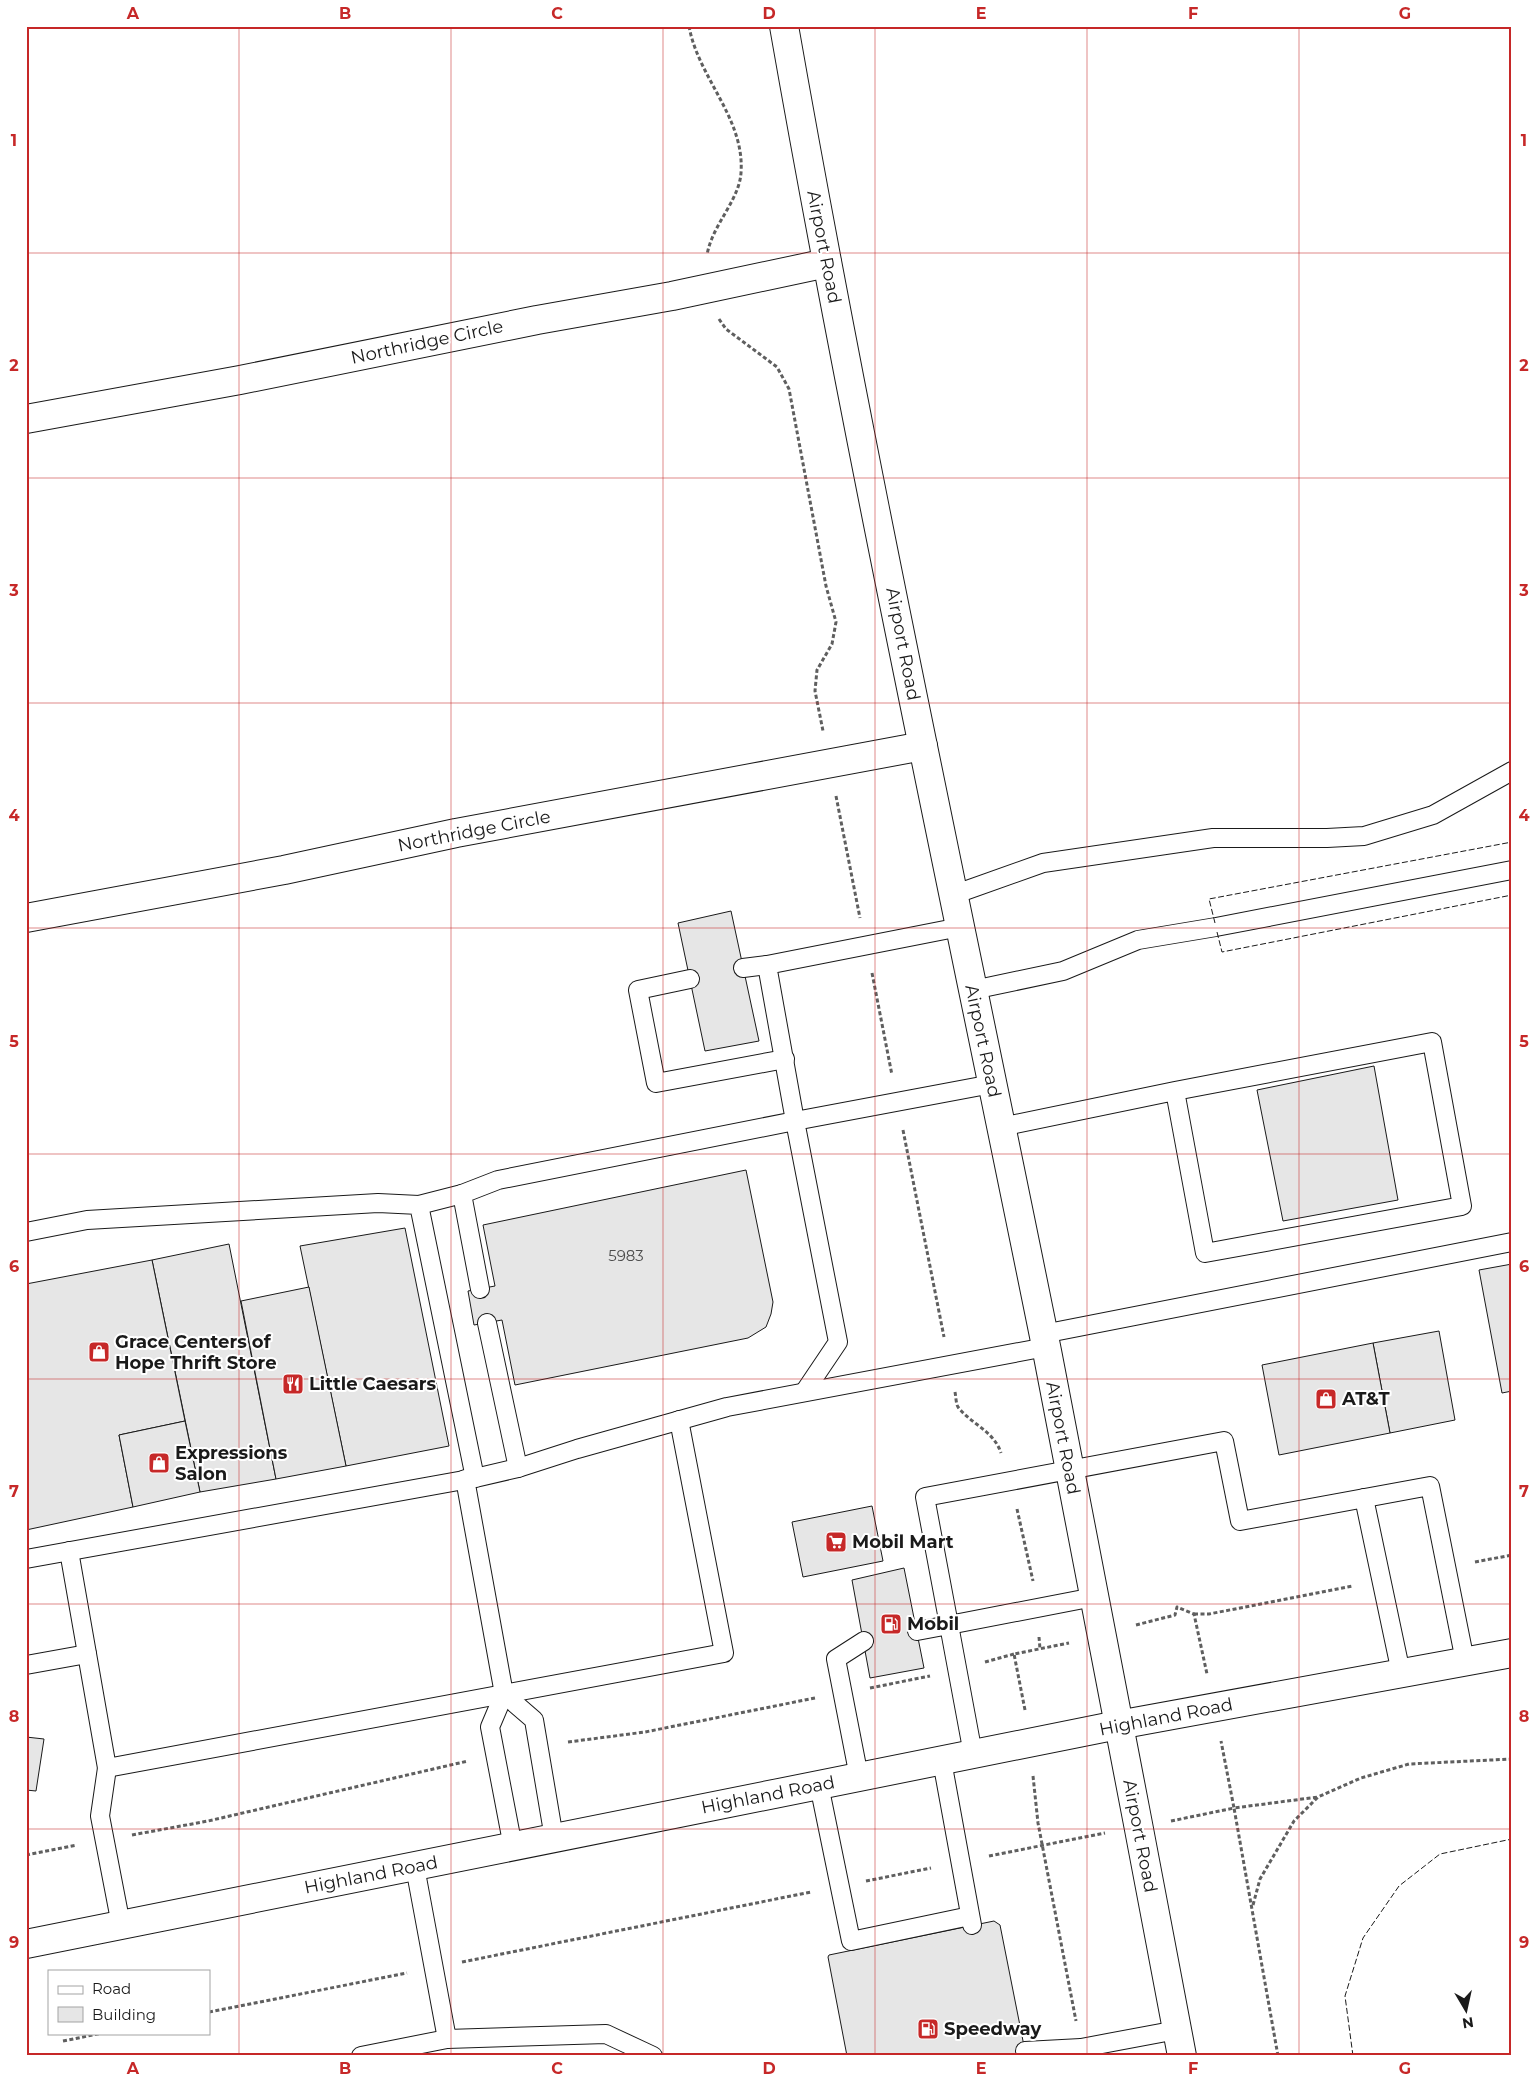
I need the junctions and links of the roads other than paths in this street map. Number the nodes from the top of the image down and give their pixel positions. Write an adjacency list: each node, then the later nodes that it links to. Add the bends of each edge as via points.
1 (784, 26): 2 (main road, Airport Road)
2 (827, 263): 3 (main road, Northridge Circle, via 240,380); 4 (main road, Airport Road)
3 (26, 419)
4 (923, 746): 7 (main road, Airport Road); 8 (main road, Northridge Circle, via 456,833 284,870)
5 (1512, 771): 7 (lane, via 1433,815 1364,836 1213,838 1043,863)
6 (1512, 870): 13 (lane, via 1138,940 1062,971)
7 (953, 895): 9 (main road, Airport Road)
8 (26, 918)
9 (960, 927): 10 (lane); 13 (main road, Airport Road)
10 (767, 965): 11 (lane); 14 (lane)
11 (743, 968)
12 (690, 979): 14 (lane, via 638,990 656,1083)
13 (973, 990): 15 (main road, Airport Road)
14 (784, 1059): 17 (lane)
15 (992, 1084): 17 (lane); 18 (main road, Airport Road)
16 (1175, 1091): 16 (lane, via 1432,1042 1462,1206 1205,1253); 18 (lane)
17 (795, 1121): 19 (lane, via 498,1180); 26 (lane, via 838,1342)
18 (1001, 1127): 25 (main road, Airport Road)
19 (462, 1194): 20 (lane); 23 (lane)
20 (419, 1205): 21 (lane, via 378,1203 87,1220); 30 (lane)
21 (26, 1232)
22 (1512, 1242): 25 (lane)
23 (480, 1288)
24 (487, 1323): 28 (lane)
25 (1045, 1340): 26 (lane, via 950,1364); 29 (main road, Airport Road)
26 (805, 1391): 27 (lane)
27 (679, 1420): 28 (lane); 43 (lane, via 724,1653)
28 (518, 1468): 30 (lane)
29 (1070, 1470): 31 (lane, via 1224,1441 1240,1521); 34 (main road, Airport Road); 35 (lane, via 925,1497)
30 (470, 1478): 32 (lane); 43 (lane)
31 (1364, 1498): 40 (lane, via 1430,1486); 42 (lane)
32 (69, 1551): 33 (lane); 39 (lane)
33 (26, 1559)
34 (1094, 1597): 35 (lane); 44 (main road, Airport Road)
35 (949, 1625): 36 (lane); 45 (lane)
36 (917, 1631)
37 (864, 1641): 48 (lane, via 836,1659)
38 (1512, 1653): 40 (main road, Highland Road)
39 (87, 1654): 41 (lane); 47 (lane)
40 (1465, 1661): 42 (main road, Highland Road)
41 (26, 1665)
42 (1401, 1673): 44 (main road, Highland Road)
43 (504, 1694): 47 (lane); 50 (lane, via 534,1720); 51 (lane, via 490,1727)
44 (1118, 1725): 45 (main road, Highland Road); 56 (main road, Airport Road)
45 (973, 1754): 46 (main road, Highland Road)
46 (942, 1761): 48 (main road, Highland Road); 49 (lane, via 971,1921 851,1941)
47 (108, 1768): 53 (lane, via 100,1816)
48 (859, 1777): 49 (main road, Highland Road)
49 (819, 1785): 50 (main road, Highland Road)
50 (554, 1838): 51 (main road, Highland Road)
51 (513, 1847): 52 (main road, Highland Road)
52 (415, 1867): 53 (main road, Highland Road); 55 (lane)
53 (121, 1926): 54 (main road, Highland Road)
54 (26, 1944)
55 (447, 2039): 58 (lane); 59 (lane, via 606,2034)
56 (1179, 2043): 57 (lane)
57 (1025, 2051)
58 (361, 2056)
59 (653, 2056)

